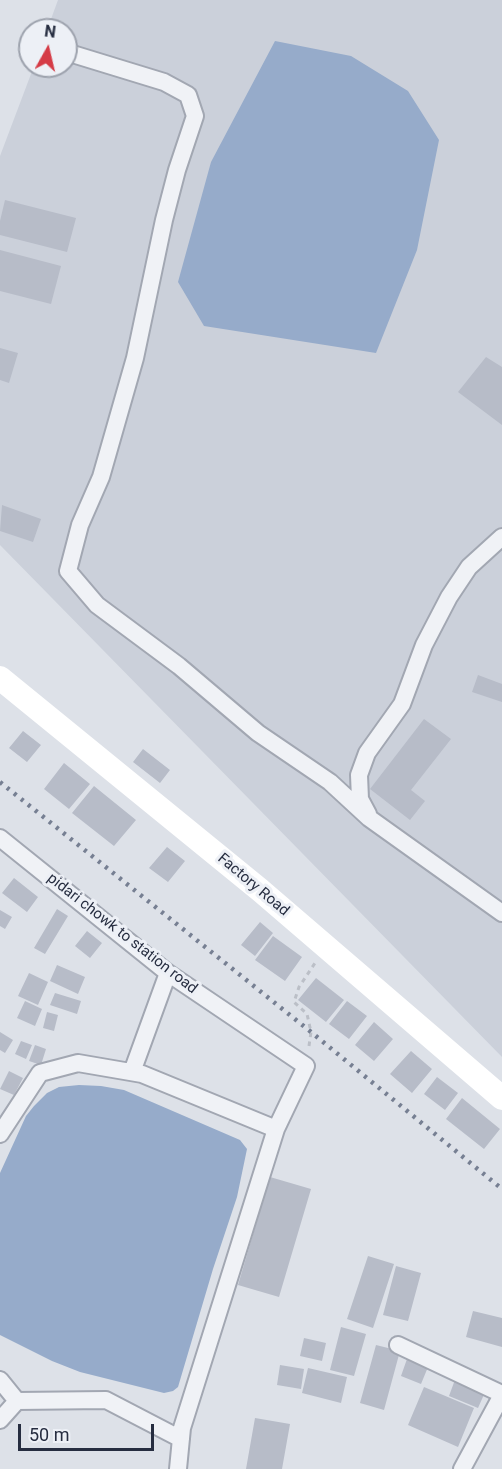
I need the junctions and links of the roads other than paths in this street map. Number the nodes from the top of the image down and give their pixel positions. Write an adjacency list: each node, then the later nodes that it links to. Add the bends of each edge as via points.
1 (78, 56): 4 (street, via 164,82 188,95 195,116 164,220 135,358 101,477 80,525 68,570 97,605 179,666 258,733 330,782)
2 (502, 537): 4 (street, via 469,567 449,597 424,645 402,704 367,753 359,775 360,800)
3 (0, 678): 9 (main road, Factory Road, via 260,890)
4 (369, 818): 6 (street)
5 (0, 838): 7 (street, pidari chowk to station road)
6 (502, 913)
7 (168, 973): 8 (street); 10 (street, pidari chowk to station road, via 306,1066)
8 (132, 1072): 10 (street); 11 (street, via 78,1063 40,1073)
9 (502, 1098)
10 (276, 1128): 17 (street)
11 (0, 1134)
12 (398, 1345): 14 (street)
13 (0, 1380): 15 (street)
14 (502, 1395): 19 (street)
15 (17, 1401): 16 (street); 17 (street, via 106,1400)
16 (0, 1420)
17 (181, 1439): 18 (street)
18 (178, 1469)
19 (462, 1469)

